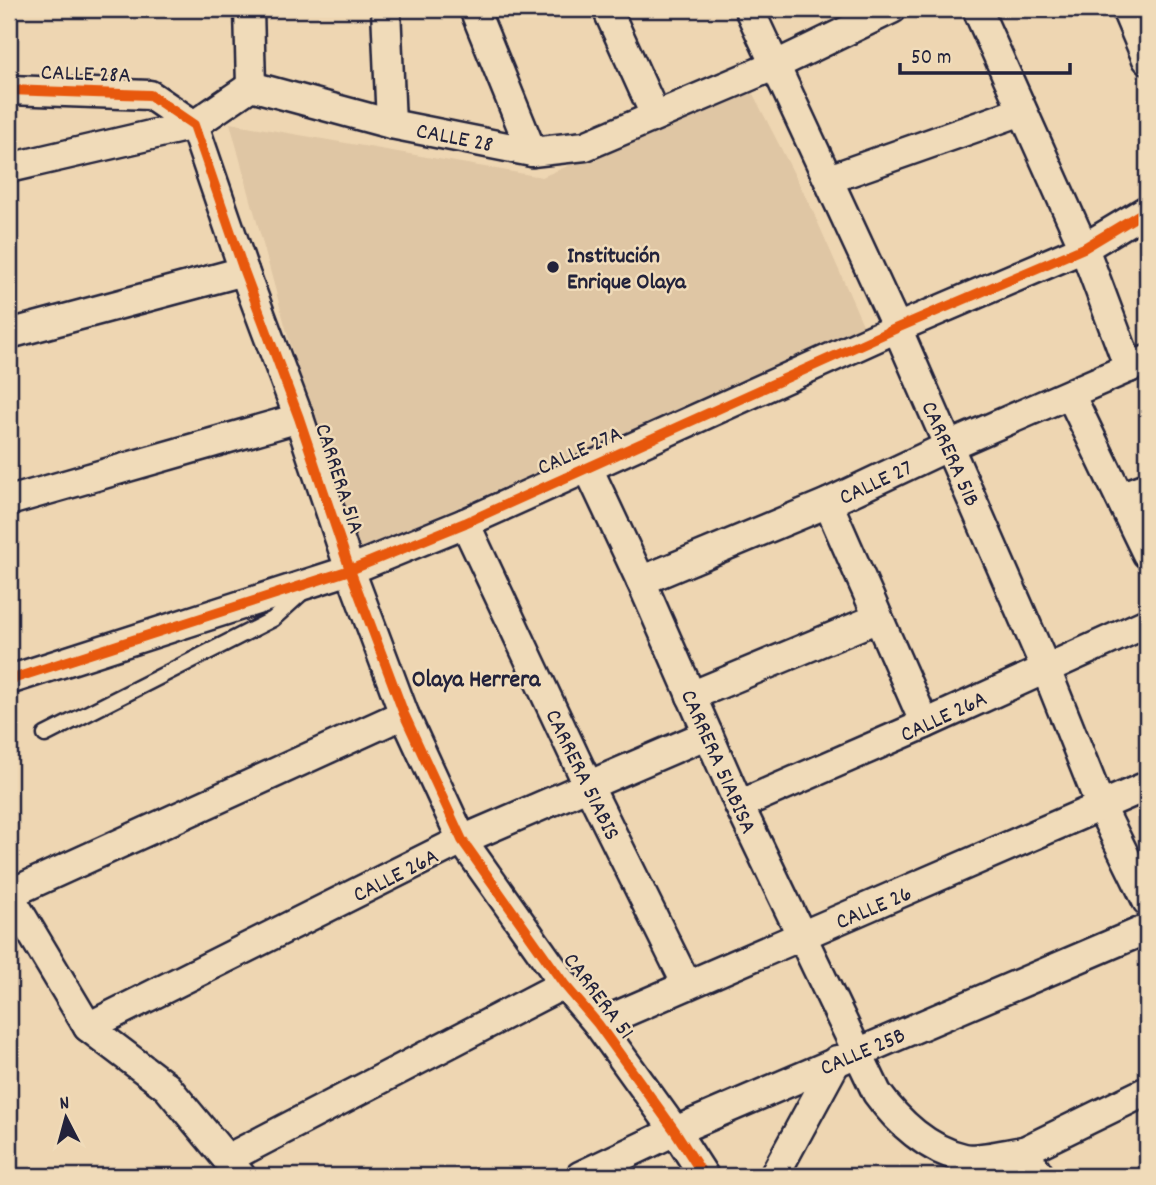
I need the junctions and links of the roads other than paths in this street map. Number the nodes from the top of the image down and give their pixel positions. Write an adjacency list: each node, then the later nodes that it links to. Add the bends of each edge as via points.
1 (249, 9): 12 (street)
2 (386, 9): 16 (street)
3 (474, 9): 18 (street)
4 (607, 9): 15 (street)
5 (749, 9): 11 (street, CARRERA 51B)
6 (892, 9): 9 (street, CALLE 28)
7 (977, 9): 14 (street)
8 (1126, 9): 10 (street)
9 (855, 17): 11 (street, CALLE 28)
10 (1147, 59)
11 (776, 65): 15 (street, CALLE 28); 20 (street, CARRERA 51B)
12 (251, 86): 16 (street, CALLE 28); 17 (street)
13 (9, 90): 17 (street, CALLE 28A, via 150,95)
14 (1022, 111): 20 (street); 22 (street)
15 (655, 116): 18 (street, CALLE 28, via 585,146)
16 (391, 124): 18 (street, CALLE 28)
17 (194, 125): 19 (street); 23 (street, CARRERA 51A)
18 (532, 152)
19 (9, 168)
20 (829, 179): 24 (street, CARRERA 51B)
21 (1147, 210): 22 (street, CALLE 27A)
22 (1084, 248): 24 (street, CALLE 27A); 26 (street)
23 (244, 271): 25 (street); 28 (street, CARRERA 51A)
24 (897, 328): 29 (street, CARRERA 51B); 30 (street, CALLE 27A)
25 (9, 334)
26 (1138, 364): 27 (street, CALLE 27)
27 (1070, 394): 29 (street, CALLE 27); 32 (street)
28 (299, 418): 33 (street); 37 (street, CARRERA 51A)
29 (949, 446): 34 (street, CALLE 27); 42 (street, CARRERA 51B)
30 (588, 468): 35 (street, CALLE 27A); 38 (street, CARRERA 51ABISA)
31 (1147, 487): 32 (street)
32 (1120, 497): 36 (street)
33 (9, 501)
34 (828, 503): 38 (street, CALLE 27); 40 (street)
35 (464, 523): 37 (street, CALLE 27A); 50 (street, CARRERA 51ABIS)
36 (1147, 554)
37 (350, 570): 39 (street, CALLE 27A); 45 (street, CARRERA 51A)
38 (640, 581): 44 (street, CARRERA 51ABISA)
39 (313, 582): 43 (street, CALLE 27A); 48 (lane, via 272,619)
40 (878, 618): 44 (street); 46 (street)
41 (1147, 623): 42 (street, CALLE 26A)
42 (1045, 667): 46 (street, CALLE 26A); 52 (street, CARRERA 51B)
43 (9, 680)
44 (691, 696): 47 (street, CARRERA 51ABISA)
45 (404, 713): 53 (street, CARRERA 51A); 54 (street)
46 (925, 724): 51 (street, CALLE 26A)
47 (708, 734): 50 (street, CALLE 26A); 51 (street, CARRERA 51ABISA)
48 (45, 735)
49 (1147, 786): 52 (street, CALLE 26)
50 (589, 787): 53 (street, CALLE 26A); 59 (street, CARRERA 51ABIS)
51 (739, 805): 57 (street, CARRERA 51ABISA)
52 (1101, 807): 55 (street, CARRERA 51B); 57 (street, CALLE 26)
53 (462, 840): 58 (street, CARRERA 51); 61 (street, CALLE 26A)
54 (9, 895): 61 (street)
55 (1147, 901)
56 (1147, 929): 62 (street, CALLE 25B)
57 (803, 936): 59 (street, CALLE 26); 62 (street, CARRERA 51ABISA)
58 (564, 984): 60 (street, CARRERA 51); 66 (street)
59 (687, 985): 60 (street, CALLE 26)
60 (598, 1024): 64 (street, CARRERA 51)
61 (88, 1027): 66 (street, via 167,1087)
62 (847, 1056): 64 (street, CALLE 25B); 65 (street, CARRERA 51ABISA, via 895,1118 932,1145 966,1159); 69 (street)
63 (1147, 1091): 65 (street)
64 (675, 1131): 67 (street, CALLE 25B); 68 (street, CARRERA 51)
65 (1024, 1151): 70 (street); 71 (street)
66 (234, 1168)
67 (580, 1176)
68 (704, 1176)
69 (774, 1176)
70 (1007, 1176)
71 (1040, 1176)

